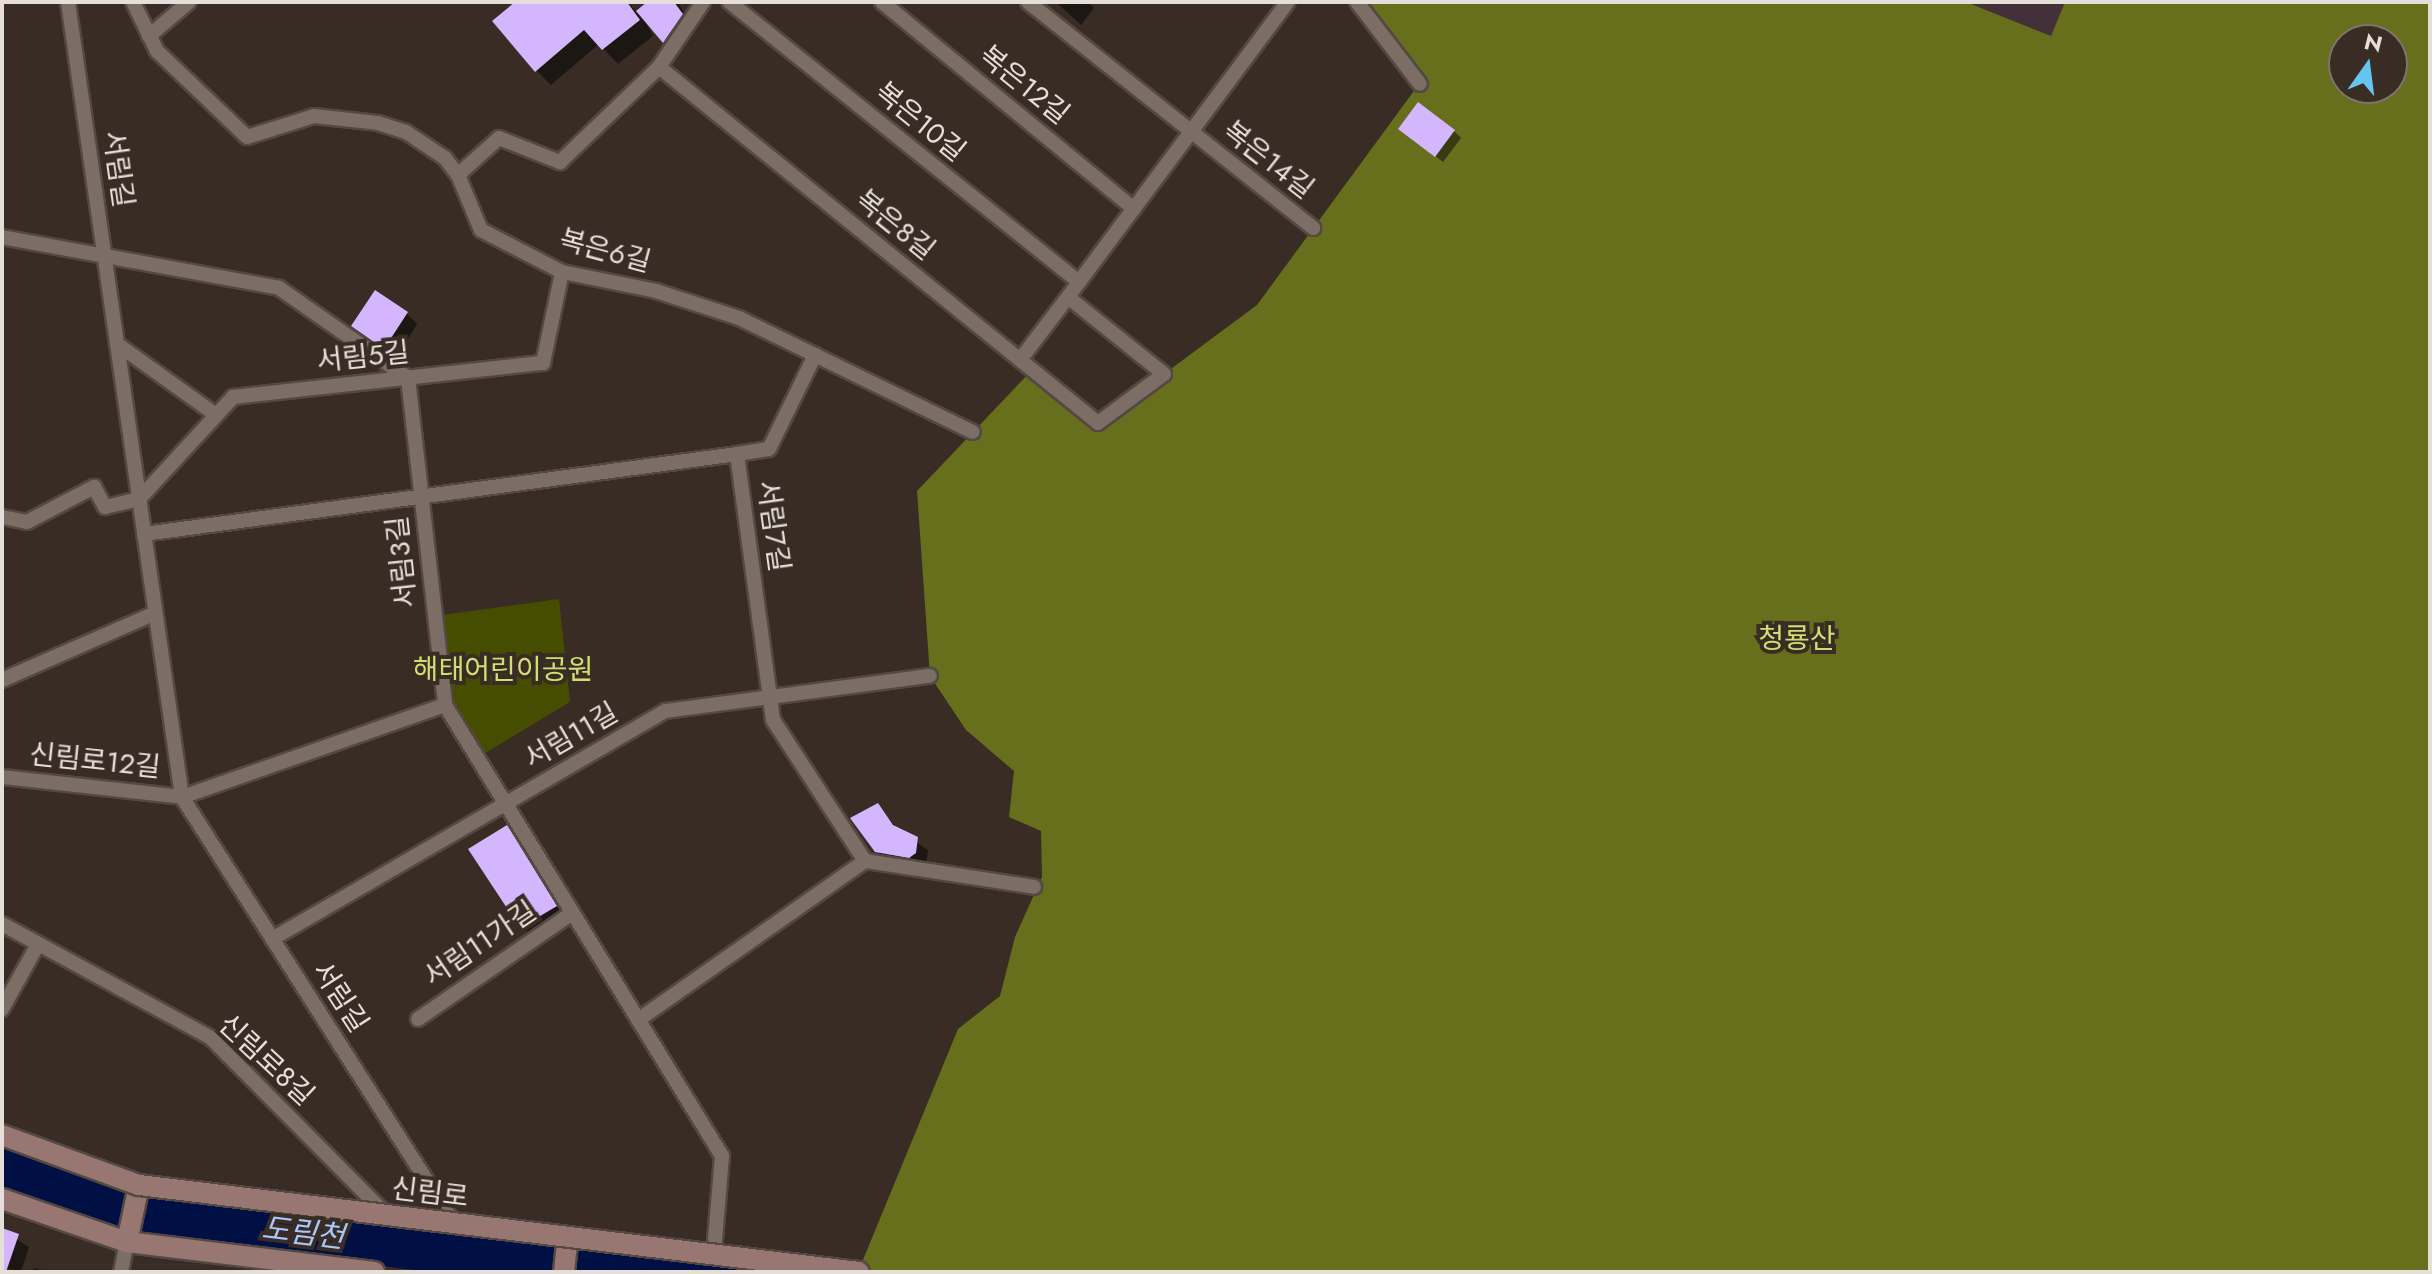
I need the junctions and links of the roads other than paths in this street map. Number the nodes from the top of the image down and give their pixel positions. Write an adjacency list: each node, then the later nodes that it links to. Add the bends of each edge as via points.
1 (68, 2): 18 (street, 서림길)
2 (133, 2): 10 (street, 복은6길)
3 (189, 2): 10 (street)
4 (703, 2): 11 (street)
5 (729, 2): 20 (street, 복은10길)
6 (882, 2): 15 (street, 복은12길)
7 (1028, 2): 13 (street, 복은14길)
8 (1288, 2): 13 (street, 복은14길)
9 (1357, 2): 12 (street)
10 (149, 36): 14 (street, 복은6길, via 157,51 247,137 314,116 378,123 427,143)
11 (659, 67): 14 (street, via 560,162 499,138); 24 (street, 복은8길)
12 (1420, 84)
13 (1191, 132): 15 (street); 16 (street, 복은14길)
14 (458, 175): 19 (street, 복은6길, via 481,230)
15 (1134, 209): 20 (street)
16 (1313, 228)
17 (2, 237): 18 (street)
18 (105, 259): 22 (street, 서림길); 25 (street, via 279,288)
19 (562, 272): 23 (street, 복은6길, via 656,291 739,318); 25 (street, 서림5길, via 543,363)
20 (1079, 282): 21 (street)
21 (1068, 297): 24 (street); 24 (street, 복은8길, via 1164,374 1098,423)
22 (117, 344): 26 (street); 30 (street, 서림길)
23 (815, 355): 27 (street, 복은6길); 28 (street, via 769,449)
24 (1020, 360)
25 (408, 378): 26 (street, 서림5길, via 233,397); 29 (street, 서림3길)
26 (216, 415): 30 (street, 서림5길)
27 (973, 432)
28 (737, 454): 29 (street, 서림7길); 36 (street, 서림7길)
29 (421, 496): 32 (street, 서림7길); 37 (street, 서림3길)
30 (139, 499): 31 (street, via 105,507 94,487 27,522); 32 (street, 서림길)
31 (2, 517)
32 (144, 534): 33 (street, 서림길)
33 (155, 613): 35 (street); 39 (street, 서림길)
34 (930, 676): 36 (street, 서림11길)
35 (2, 680)
36 (769, 697): 40 (street, 서림11길, via 666,711); 41 (street, 서림7길, via 773,720)
37 (445, 705): 39 (street); 40 (street, 서림3길)
38 (2, 777): 39 (street, 신림로12길)
39 (182, 797): 45 (street, 서림길)
40 (505, 804): 43 (street, 서림3길); 45 (street, 서림11길)
41 (865, 861): 42 (street); 49 (street)
42 (1034, 887)
43 (572, 913): 48 (street, 서림11가길); 49 (street, 서림3길)
44 (2, 924): 46 (street, 신림로8길)
45 (272, 939): 54 (street, 서림길)
46 (38, 944): 47 (street); 53 (street, 신림로8길, via 211,1038)
47 (2, 1009)
48 (418, 1019)
49 (638, 1020): 57 (street, 서림3길, via 722,1156)
50 (2, 1135): 51 (main road, 신림로, bridge)
51 (139, 1186): 53 (main road, 신림로, bridge); 56 (main road)
52 (2, 1199): 56 (main road)
53 (388, 1216): 54 (main road, 신림로, bridge)
54 (455, 1225): 55 (main road, 신림로, bridge)
55 (568, 1237): 57 (main road, 신림로, bridge); 60 (main road)
56 (127, 1242): 58 (street); 59 (main road)
57 (714, 1251): 61 (main road, 신림로, bridge)
58 (121, 1272)
59 (374, 1272)
60 (564, 1272)
61 (859, 1272)

